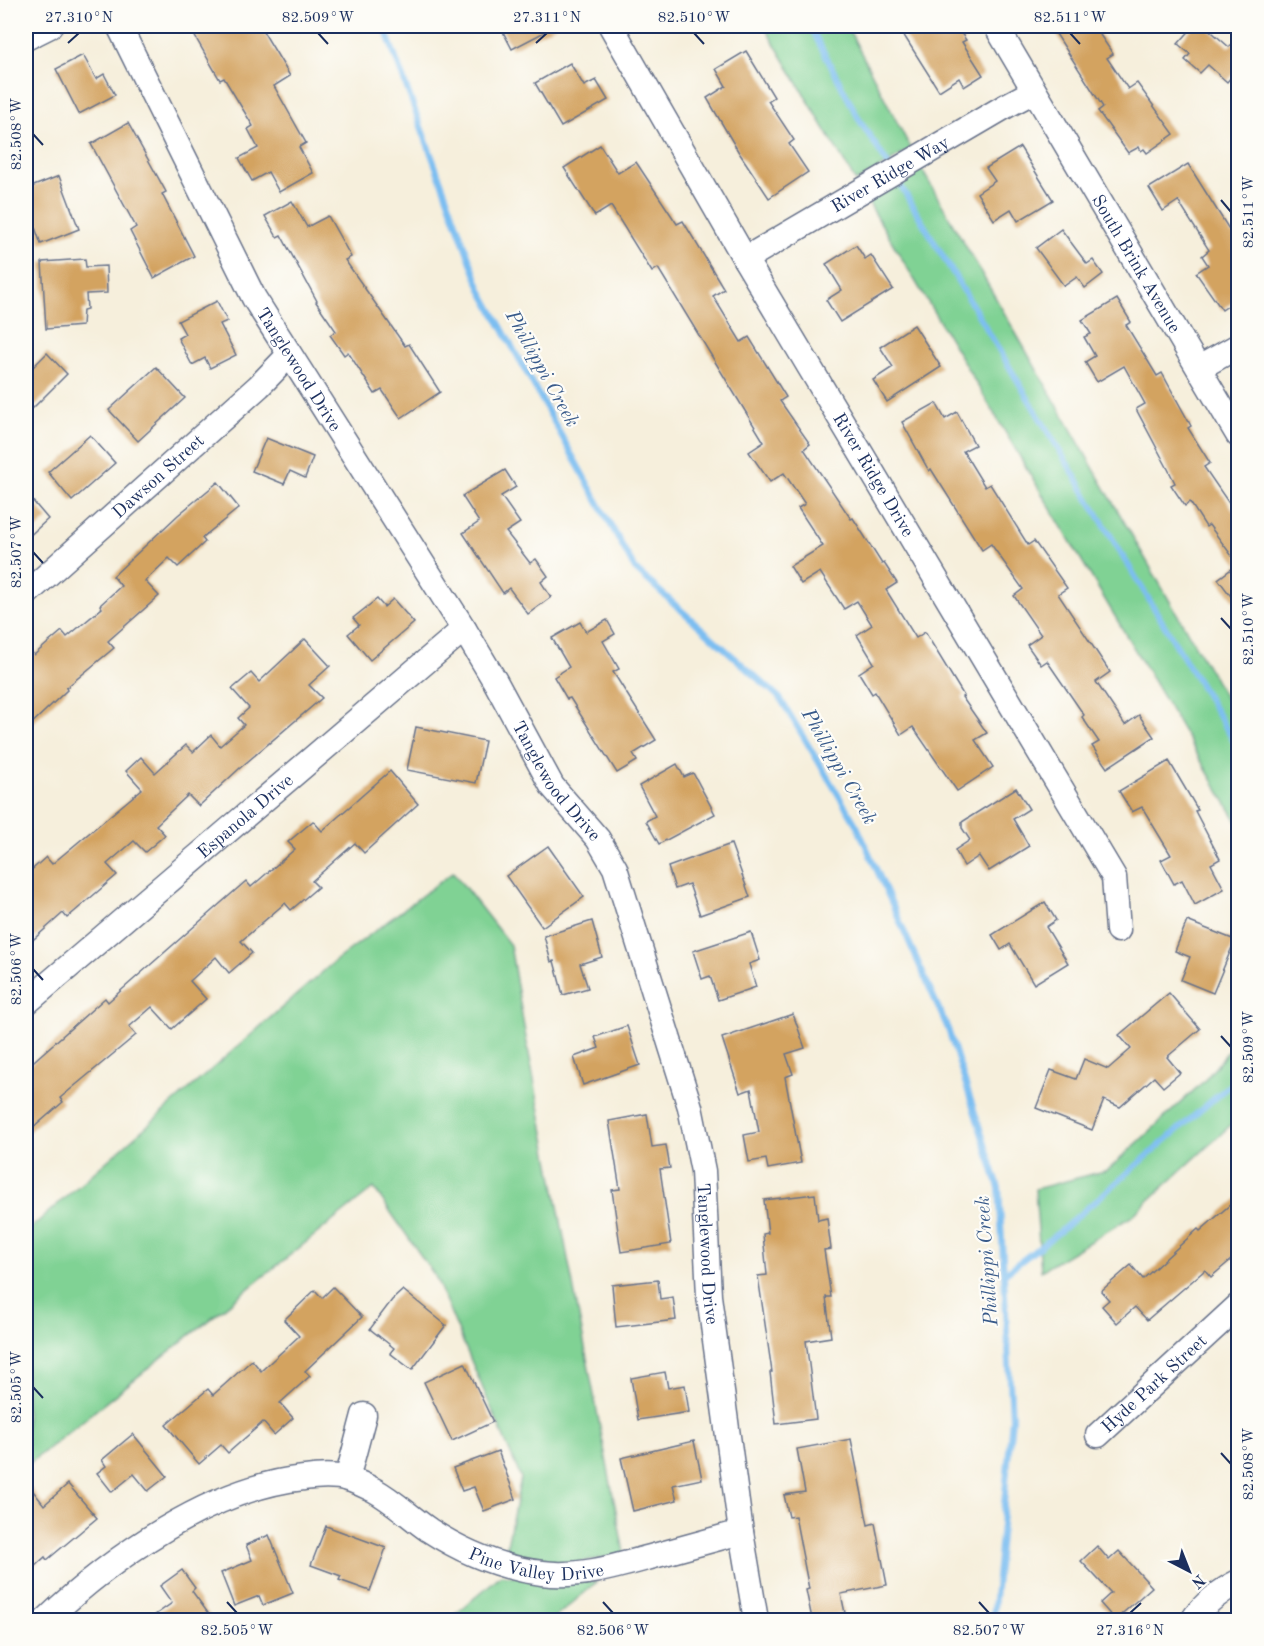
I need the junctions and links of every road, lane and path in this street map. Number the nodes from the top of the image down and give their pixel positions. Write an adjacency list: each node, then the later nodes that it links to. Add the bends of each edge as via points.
1 (51, 26): 5 (street)
2 (119, 26): 9 (street, Tanglewood Drive, via 254,298)
3 (611, 26): 7 (street, River Ridge Drive)
4 (996, 26): 6 (street, South Brink Avenue)
5 (26, 38)
6 (1034, 91): 7 (street, River Ridge Way); 10 (street, South Brink Avenue)
7 (745, 260): 14 (street, River Ridge Drive, via 1114,877)
8 (1239, 346): 10 (street)
9 (289, 356): 12 (street, Dawson Street); 13 (street, Tanglewood Drive)
10 (1199, 368): 11 (street, South Brink Avenue)
11 (1239, 435)
12 (26, 594)
13 (464, 629): 15 (street, Espanola Drive); 20 (street, Tanglewood Drive, via 552,786 598,839 615,867 684,1085 703,1172 709,1296)
14 (1118, 930)
15 (26, 1004)
16 (1239, 1306): 18 (street, Hyde Park Street)
17 (364, 1415): 19 (street)
18 (1098, 1435)
19 (347, 1479): 20 (street, Pine Valley Drive, via 374,1490 459,1548 496,1563 543,1573 593,1571); 22 (street, Pine Valley Drive, via 316,1476 284,1480 208,1507 109,1566)
20 (741, 1532): 23 (street, Tanglewood Drive)
21 (1239, 1582): 24 (street, via 1198,1611)
22 (46, 1620)
23 (756, 1620)
24 (1193, 1620)

